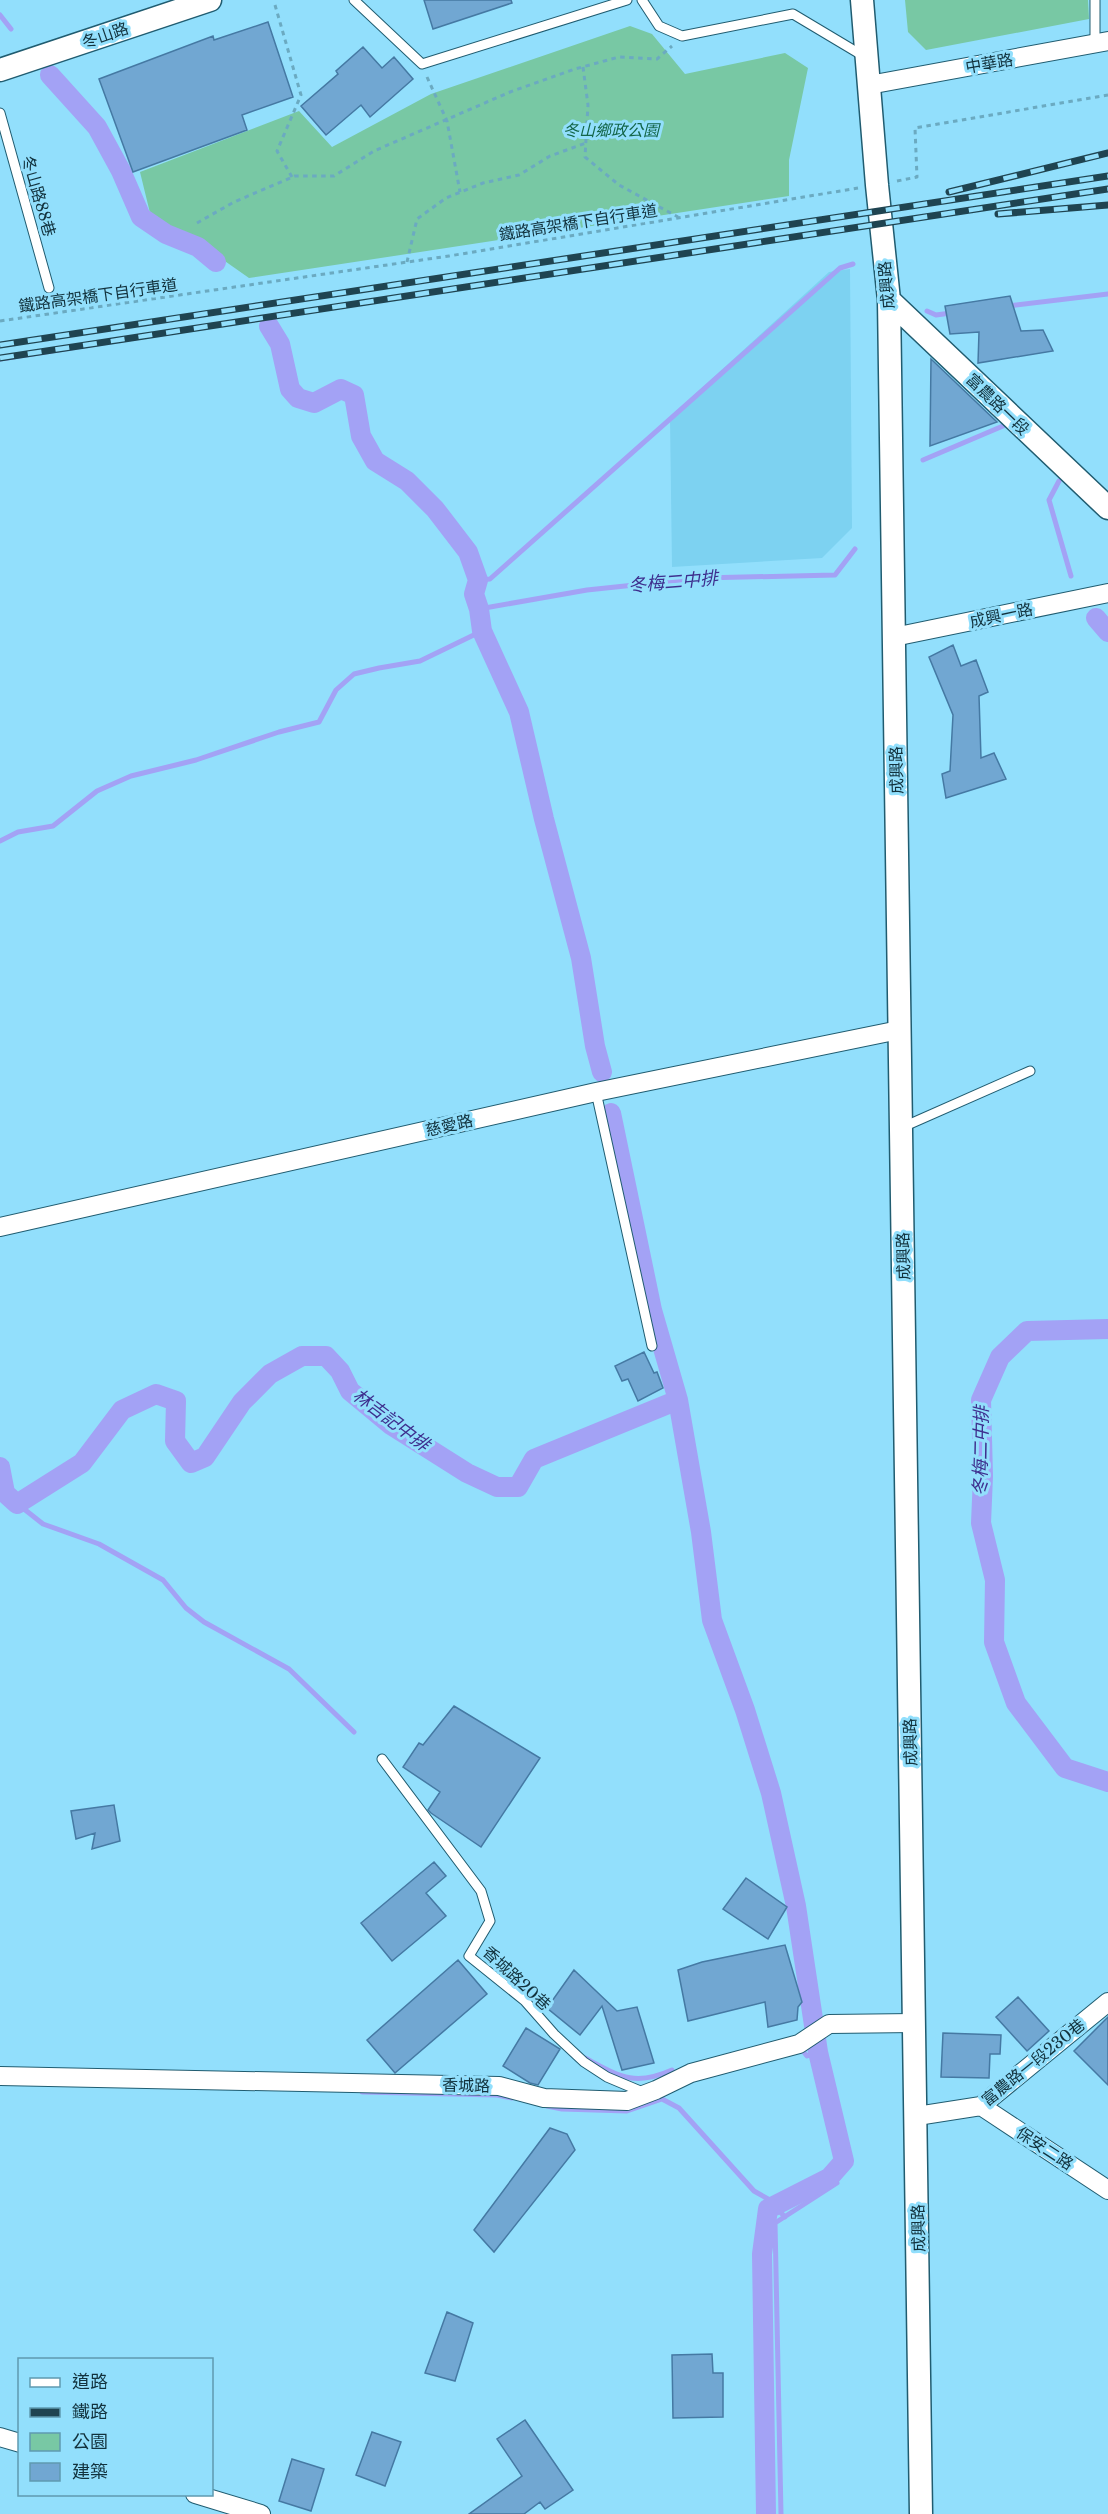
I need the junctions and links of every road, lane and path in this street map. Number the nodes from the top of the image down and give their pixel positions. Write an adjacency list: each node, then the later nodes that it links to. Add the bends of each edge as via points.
1 (210, 0): 13 (street, 冬山路)
2 (354, 0): 11 (lane)
3 (627, 0): 11 (lane)
4 (642, 0): 8 (lane, via 659,27)
5 (862, 0): 10 (street, 成興路)
6 (1095, 0): 9 (lane)
7 (275, 5): 19 (path, via 301,95 277,151)
8 (682, 36): 10 (lane, via 793,14); 12 (path, via 657,59 619,57)
9 (1102, 43): 14 (street, 中華路)
10 (867, 58): 14 (street, 成興路)
11 (422, 64): 17 (path)
12 (583, 66): 17 (path, via 510,92); 18 (path, via 588,105)
13 (0, 70)
14 (869, 85): 20 (street, 成興路)
15 (1108, 95): 20 (path, 鐵路高架橋下自行車道, via 915,128 917,177)
16 (0, 113): 25 (lane, 冬山路88巷)
17 (447, 121): 19 (path, via 374,151 333,176); 21 (path)
18 (586, 143): 21 (path, via 550,156 519,175); 22 (path, via 585,157 619,185)
19 (292, 177): 23 (path)
20 (877, 185): 22 (path, 鐵路高架橋下自行車道); 26 (street, 成興路)
21 (460, 192): 24 (path, via 417,219)
22 (680, 218): 24 (path, 鐵路高架橋下自行車道)
23 (197, 223)
24 (406, 262): 27 (path, 鐵路高架橋下自行車道)
25 (49, 288)
26 (889, 300): 28 (street, 富農路一段); 30 (street, 成興路)
27 (0, 321)
28 (1108, 508)
29 (1108, 593): 30 (street, 成興一路)
30 (894, 637): 31 (street, 成興路)
31 (899, 1030): 33 (street, 慈愛路); 34 (street, 成興路)
32 (1030, 1071): 34 (lane)
33 (596, 1092): 35 (street, 慈愛路); 36 (lane)
34 (901, 1128): 39 (street, 成興路)
35 (0, 1227)
36 (652, 1347)
37 (382, 1759): 41 (lane, 香城路20巷, via 481,1891 490,1921 469,1956 525,2001 584,2062 606,2077)
38 (1108, 2002): 42 (street, 富農路一段230巷)
39 (914, 2023): 41 (street, 香城路, via 829,2024 798,2044 691,2073); 43 (street, 成興路)
40 (0, 2076): 41 (street, 香城路, via 499,2086 544,2098 608,2102 627,2101)
41 (647, 2093)
42 (981, 2106): 43 (street, 富農路一段230巷); 44 (street, 保安二路)
43 (917, 2116): 49 (street, 成興路)
44 (1108, 2190)
45 (0, 2437): 46 (street)
46 (18, 2442)
47 (202, 2496): 48 (street)
48 (261, 2514)
49 (921, 2514)

